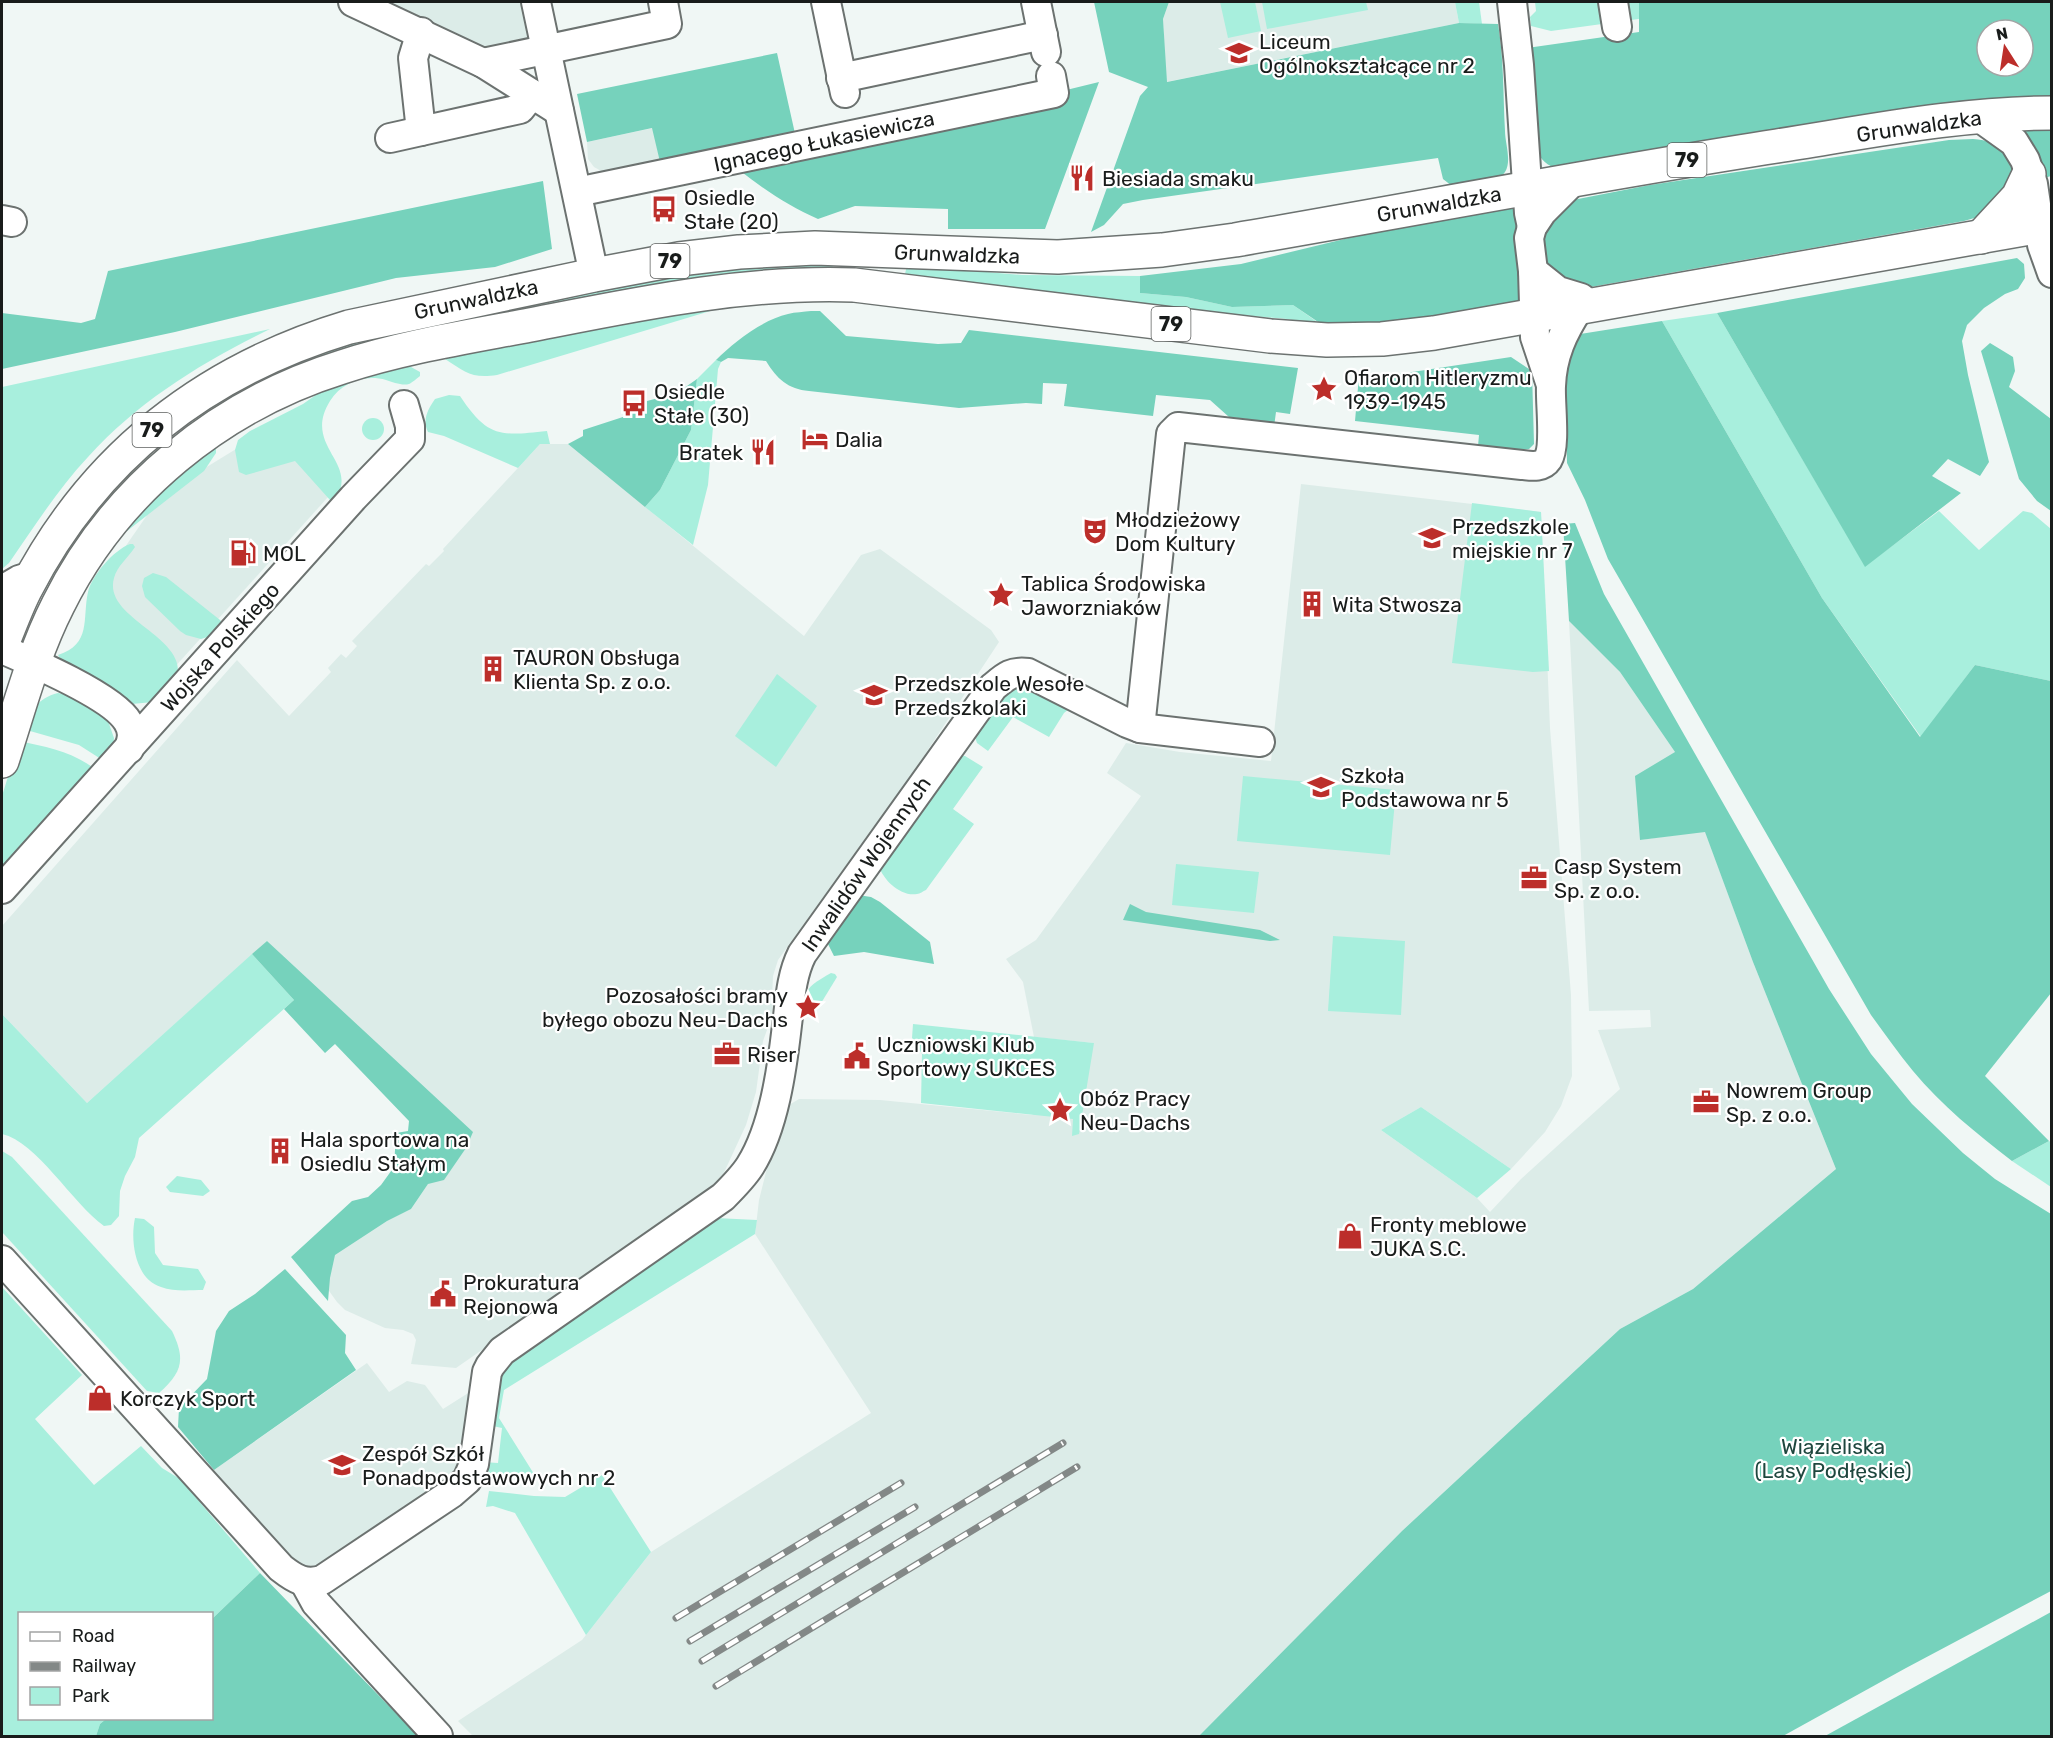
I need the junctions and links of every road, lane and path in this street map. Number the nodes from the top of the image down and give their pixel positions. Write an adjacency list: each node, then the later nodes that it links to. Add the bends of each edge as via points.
1 (353, 2): 7 (street)
2 (536, 2): 8 (street)
3 (663, 2): 8 (street, via 667,24)
4 (826, 2): 12 (street)
5 (1036, 2): 9 (street)
6 (1512, 2): 20 (street)
7 (421, 32): 10 (street); 16 (street, via 412,58)
8 (546, 49): 10 (street); 13 (street)
9 (1047, 54): 12 (street); 12 (street, Ignacego Łukasiewicza, via 1054,93)
10 (483, 63): 11 (street)
11 (532, 94): 13 (street); 16 (street, via 520,109)
12 (847, 105): 21 (street, Ignacego Łukasiewicza)
13 (559, 111): 21 (street)
14 (2052, 113): 15 (main road, Grunwaldzka / 79)
15 (1980, 117): 18 (street, via 2014,142); 19 (main road, Grunwaldzka / 79)
16 (421, 131): 17 (street)
17 (390, 138)
18 (2029, 174): 22 (street); 24 (main road, via 2018,197)
19 (1574, 180): 20 (main road, Grunwaldzka / 79); 23 (street, via 1542,212)
20 (1528, 188): 23 (street); 27 (main road, Grunwaldzka / 79, via 1235,240 1109,255 1036,257 803,249 713,255)
21 (577, 192): 27 (street)
22 (2047, 225): 24 (main road, Grunwaldzka / 79); 26 (street, via 2042,245)
23 (1533, 227): 25 (street, via 1529,238)
24 (1981, 237): 28 (main road, Grunwaldzka / 79)
25 (1533, 271): 28 (street, via 1558,291 1581,298); 29 (street)
26 (2052, 273)
27 (594, 275): 32 (main road, Grunwaldzka / 79, via 349,327 251,364 192,399 126,453 73,513)
28 (1585, 307): 29 (main road, Grunwaldzka / 79); 30 (street, via 1561,337)
29 (1534, 316): 30 (street, via 1535,338); 35 (main road, Grunwaldzka / 79, via 1405,337 1327,340 818,284 674,297 387,354 330,370 266,397 220,424 170,461 123,508 86,557 58,604)
30 (1551, 384): 36 (street, via 1551,451 1545,462 1533,466 1178,427 1171,434)
31 (404, 405): 38 (street, Wojska Polskiego, via 410,439)
32 (32, 576): 33 (street); 34 (main road, Grunwaldzka / 79)
33 (2, 590)
34 (2, 647): 35 (street)
35 (34, 663): 38 (street, via 117,708 133,735); 39 (main road, 79)
36 (1140, 728): 37 (street, Inwalidów Wojennych); 42 (street, Inwalidów Wojennych, via 1028,673 1016,672 993,687 797,963 775,1100 759,1151 749,1168 723,1197 495,1358 484,1382 474,1464 458,1488 335,1573)
37 (1260, 742)
38 (129, 748): 40 (street)
39 (2, 761)
40 (2, 889)
41 (2, 1260): 42 (street, via 281,1568)
42 (305, 1582): 43 (street, via 316,1603)
43 (438, 1737)

